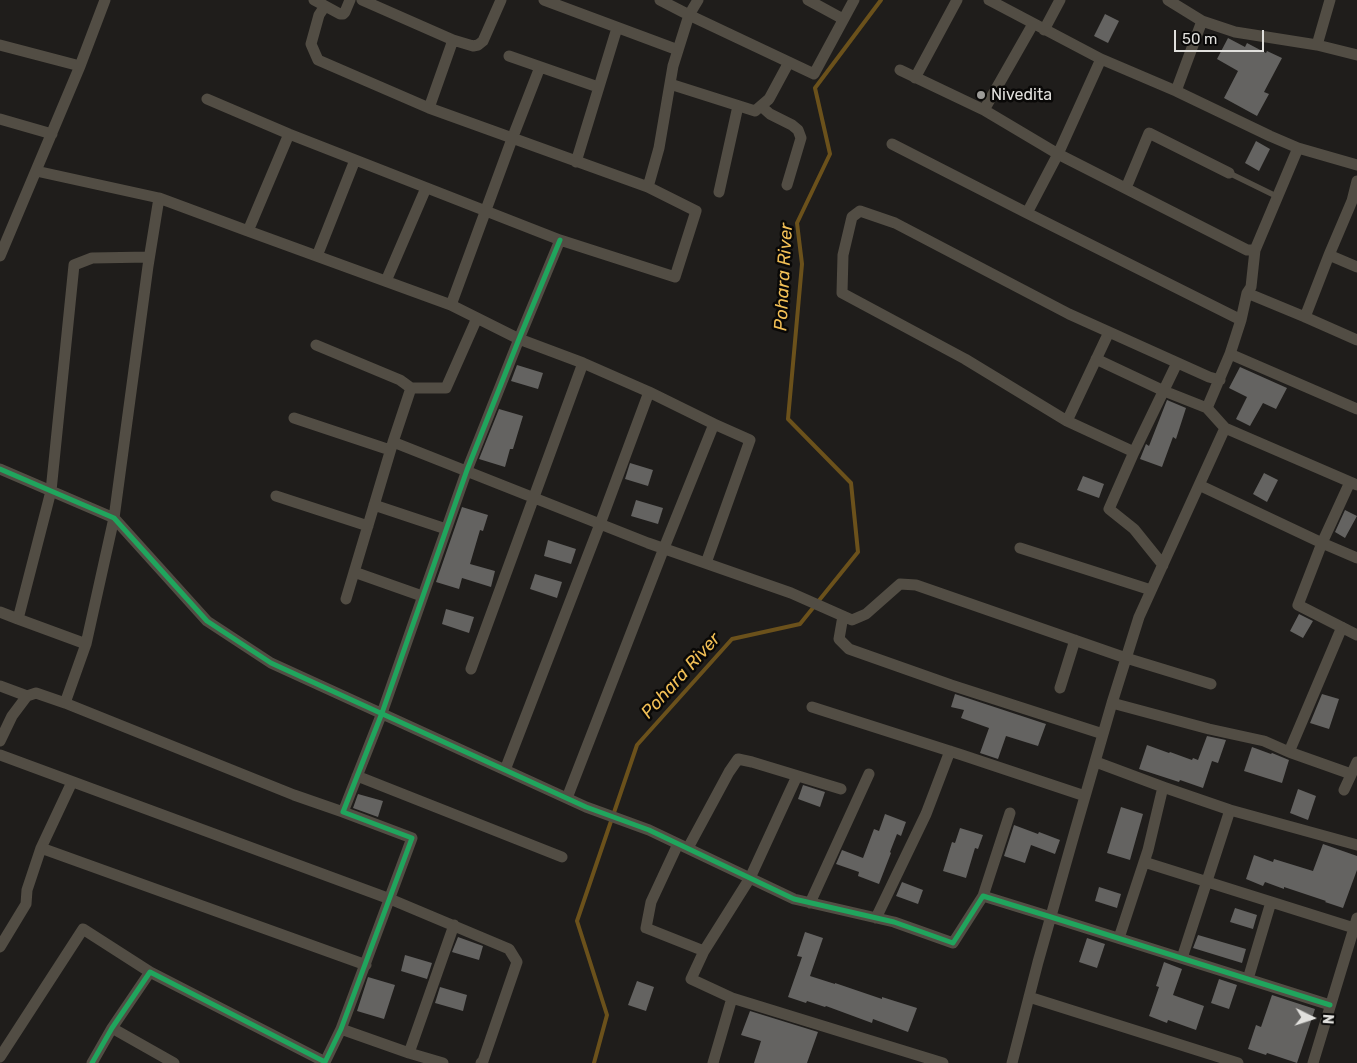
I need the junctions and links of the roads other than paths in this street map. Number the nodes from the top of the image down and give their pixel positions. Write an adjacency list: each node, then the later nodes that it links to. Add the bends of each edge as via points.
1 (314, 0): 16 (street)
2 (350, 0): 16 (street, via 343,14)
3 (362, 0): 22 (street)
4 (501, 0): 22 (street, via 483,41 473,46)
5 (544, 0): 21 (street)
6 (660, 0): 17 (street)
7 (698, 0): 17 (street)
8 (808, 0): 18 (street)
9 (854, 0): 18 (street)
10 (957, 0): 33 (street)
11 (989, 0): 20 (street)
12 (1060, 0): 20 (street)
13 (1168, 0): 19 (street)
14 (1330, 0): 24 (street)
15 (103, 1): 30 (street)
16 (325, 6): 40 (street, via 319,15 311,44 318,60)
17 (689, 15): 25 (street); 29 (street)
18 (844, 19): 29 (street, via 814,74)
19 (1202, 21): 24 (street, via 1236,32); 36 (street)
20 (1038, 27): 28 (street); 41 (street)
21 (617, 28): 25 (street); 35 (street)
22 (453, 40): 40 (street)
23 (0, 45): 30 (street)
24 (1317, 45): 26 (street)
25 (678, 50): 34 (street)
26 (1357, 55)
27 (509, 56): 31 (street)
28 (1101, 60): 36 (street); 48 (street)
29 (789, 62): 39 (street, via 769,99)
30 (80, 66): 43 (street)
31 (540, 67): 35 (street); 45 (street)
32 (900, 70): 33 (street)
33 (915, 78): 41 (street)
34 (670, 84): 38 (street); 57 (street)
35 (598, 87): 50 (street)
36 (1176, 91): 47 (street)
37 (206, 99): 44 (street)
38 (738, 106): 39 (street, via 755,111); 59 (street)
39 (761, 106): 55 (street, via 792,125 801,138)
40 (429, 108): 45 (street)
41 (984, 110): 48 (street)
42 (0, 120): 43 (street)
43 (52, 134): 52 (street)
44 (289, 134): 49 (street); 65 (street)
45 (512, 139): 50 (street); 63 (street)
46 (892, 144): 64 (street)
47 (1298, 148): 51 (street); 60 (street)
48 (1058, 154): 58 (street); 64 (street)
49 (355, 160): 56 (street); 70 (street)
50 (576, 162): 57 (street)
51 (1357, 165)
52 (36, 171): 61 (street); 69 (street)
53 (1229, 173): 58 (street, via 1149,133); 60 (lane)
54 (1357, 181): 62 (street)
55 (787, 185)
56 (426, 188): 63 (street); 73 (street)
57 (648, 188): 66 (street, via 696,210 676,277)
58 (1126, 188): 67 (street, via 1247,250)
59 (719, 192)
60 (1278, 197): 67 (street)
61 (160, 198): 65 (street); 71 (street)
62 (1354, 202): 68 (street)
63 (485, 212): 66 (street); 75 (street)
64 (1027, 213): 78 (street)
65 (248, 231): 70 (street)
66 (560, 240): 80 (street)
67 (1255, 250): 74 (street, via 1251,287)
68 (1329, 255): 72 (street); 76 (street)
69 (0, 256)
70 (317, 256): 73 (street)
71 (149, 257): 103 (street, via 92,258 74,265); 107 (street)
72 (1357, 267)
73 (386, 281): 75 (street)
74 (1247, 293): 76 (street); 78 (street)
75 (451, 304): 77 (street)
76 (1305, 317): 81 (street)
77 (477, 318): 80 (street); 88 (street, via 446,388)
78 (1241, 320): 83 (street)
79 (1109, 332): 84 (street); 86 (street); 94 (street, via 895,223 860,211 852,217 843,255 842,294 965,359)
80 (519, 339): 85 (street); 100 (street)
81 (1357, 340)
82 (316, 345): 88 (street)
83 (1230, 354): 87 (street); 92 (street)
84 (1096, 359): 89 (street); 94 (street)
85 (583, 363): 90 (street); 105 (street)
86 (1177, 363): 87 (street); 89 (street)
87 (1220, 380): 91 (street)
88 (412, 388): 97 (street)
89 (1164, 391): 91 (street); 98 (street)
90 (649, 392): 95 (street); 108 (street)
91 (1207, 408): 96 (street)
92 (1357, 409)
93 (294, 418): 97 (street)
94 (1068, 421): 98 (street)
95 (714, 424): 112 (street); 115 (street, via 750,440)
96 (1225, 428): 101 (street); 102 (street)
97 (391, 446): 100 (street); 106 (street)
98 (1134, 452): 116 (street, via 1109,509 1134,529)
99 (0, 469): 103 (street)
100 (467, 470): 105 (street); 110 (street)
101 (1353, 484): 111 (street)
102 (1199, 485): 111 (street); 116 (street)
103 (51, 491): 107 (street); 123 (street)
104 (276, 496): 109 (street)
105 (533, 497): 108 (street); 129 (street)
106 (374, 505): 109 (street); 110 (street)
107 (114, 518): 127 (street); 137 (street, via 207,621 271,663)
108 (600, 524): 112 (street); 145 (street)
109 (368, 526): 117 (street)
110 (446, 529): 119 (street)
111 (1322, 543): 114 (street); 124 (street, via 1298,605)
112 (664, 548): 115 (street); 155 (street)
113 (1020, 548): 118 (street)
114 (1357, 558)
115 (706, 563): 122 (street, via 791,593)
116 (1163, 565): 118 (street)
117 (354, 572): 119 (street); 120 (street)
118 (1151, 590): 128 (street)
119 (422, 596): 137 (street)
120 (346, 599)
121 (0, 612): 123 (street)
122 (838, 614): 126 (street, via 852,620 866,614 900,584 916,585); 138 (street, via 839,639 849,649)
123 (18, 619): 127 (street)
124 (1342, 627): 125 (street); 141 (street)
125 (1357, 635)
126 (1075, 640): 128 (street); 132 (street)
127 (86, 644): 134 (street)
128 (1126, 658): 130 (street); 135 (street)
129 (471, 669)
130 (1211, 684)
131 (0, 686): 133 (street)
132 (1060, 688)
133 (27, 696): 134 (street, via 36,693); 139 (street, via 12,716)
134 (65, 703): 157 (street)
135 (1112, 703): 138 (street); 141 (street, via 1264,741)
136 (812, 707): 140 (street)
137 (382, 713): 145 (street); 148 (street)
138 (1103, 734): 143 (street)
139 (0, 741)
140 (950, 751): 154 (street); 171 (street, via 926,814)
141 (1289, 752): 147 (street)
142 (0, 755): 150 (street)
143 (1096, 762): 151 (street); 154 (street)
144 (1357, 762): 147 (street)
145 (505, 770): 155 (street)
146 (869, 774): 169 (street)
147 (1351, 774): 153 (street)
148 (357, 776): 157 (street); 162 (street)
149 (797, 776): 152 (street); 160 (street, via 738,759); 164 (street)
150 (72, 782): 161 (street); 167 (street)
151 (1163, 788): 156 (street); 163 (street)
152 (841, 789)
153 (1344, 790)
154 (1085, 796): 170 (street)
155 (567, 798): 160 (street)
156 (1230, 810): 159 (street); 165 (street)
157 (343, 812): 167 (street, via 412,838)
158 (1010, 813): 166 (street)
159 (1357, 845)
160 (683, 846): 164 (street); 176 (street, via 651,902 646,928)
161 (41, 848): 175 (street, via 27,890 26,904); 178 (street)
162 (562, 857)
163 (1144, 862): 165 (street); 174 (street)
164 (750, 878): 169 (street); 176 (street)
165 (1207, 882): 168 (street); 177 (street)
166 (982, 896): 170 (street); 171 (street, via 953,943)
167 (390, 899): 173 (street); 178 (street)
168 (1271, 902): 172 (street); 180 (street)
169 (810, 903): 171 (street)
170 (1051, 917): 174 (street); 181 (street)
171 (876, 918)
172 (1356, 923): 183 (street)
173 (454, 925): 186 (street); 193 (street, via 509,949 517,962)
174 (1119, 938): 177 (street)
175 (0, 947)
176 (704, 951): 182 (street, via 691,979)
177 (1182, 958): 180 (street)
178 (366, 965): 185 (street)
179 (150, 972): 184 (street); 187 (street, via 83,929); 188 (street)
180 (1248, 979): 183 (street)
181 (1029, 997): 195 (street); 196 (street)
182 (732, 998): 189 (street); 194 (street)
183 (1330, 1005): 197 (street)
184 (112, 1028): 190 (street); 191 (street)
185 (341, 1029): 186 (street); 188 (street)
186 (409, 1053): 192 (street)
187 (0, 1057)
188 (326, 1062)
189 (939, 1062)
190 (92, 1063)
191 (174, 1063)
192 (443, 1063)
193 (481, 1063)
194 (712, 1063)
195 (1012, 1063)
196 (1238, 1063)
197 (1313, 1063)

